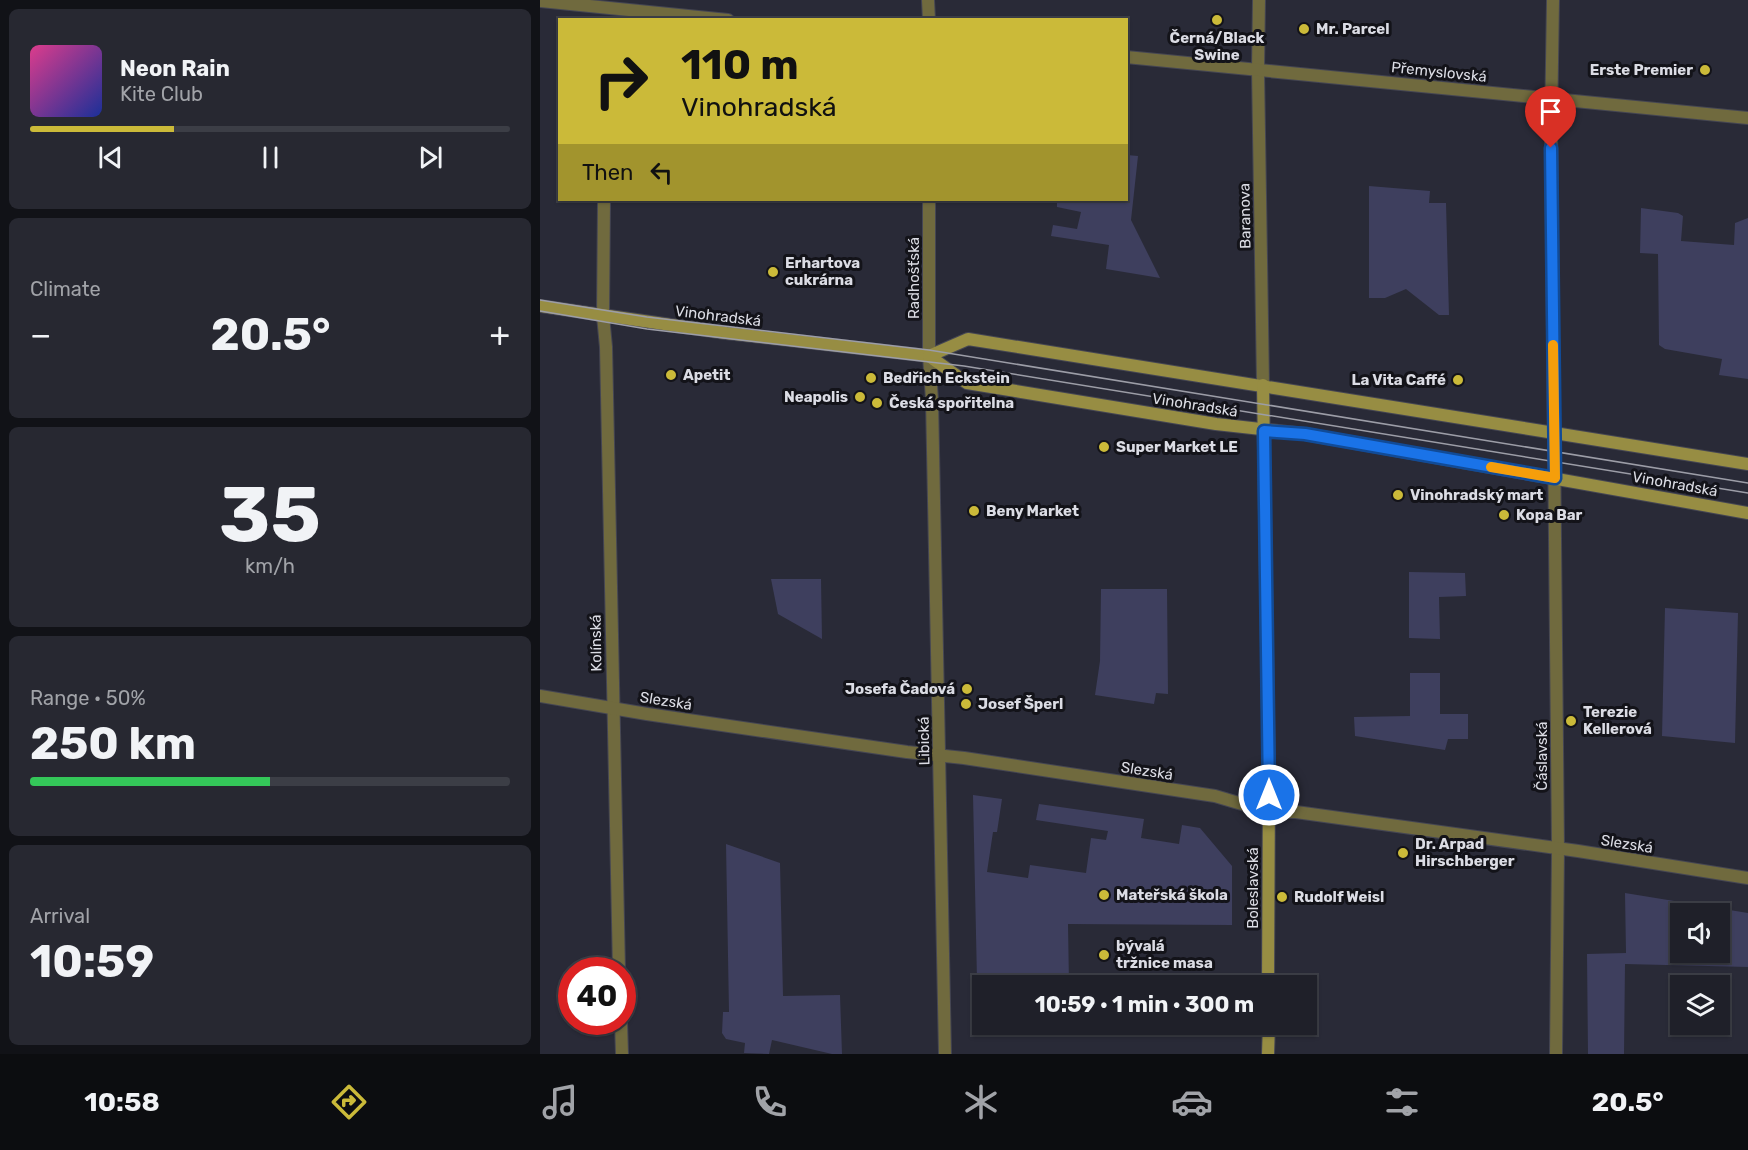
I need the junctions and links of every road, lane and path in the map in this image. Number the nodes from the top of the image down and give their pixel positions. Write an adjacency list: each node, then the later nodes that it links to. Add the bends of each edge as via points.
1 (928, 0): 7 (street)
2 (1259, 0): 9 (street, Baranova)
3 (1553, 0): 10 (street, Čáslavská)
4 (540, 1): 5 (street)
5 (603, 9): 6 (street)
6 (705, 18)
7 (929, 18)
8 (1128, 57): 9 (street, Přemyslovská)
9 (1258, 70): 10 (street, Přemyslovská); 17 (street, Baranova)
10 (1551, 98): 11 (street, Přemyslovská); 19 (street, Čáslavská)
11 (1748, 118)
12 (604, 201): 15 (street, Kolínská)
13 (929, 201): 16 (street, Radhošťská)
14 (540, 306): 15 (main road, Vinohradská)
15 (603, 316): 16 (main road, Vinohradská); 24 (street, Kolínská)
16 (929, 356): 17 (main road, Vinohradská, via 968,339); 18 (main road, Vinohradská, via 968,383); 25 (street, Libická)
17 (1263, 385): 18 (main road, Baranova); 19 (main road, Vinohradská)
18 (1264, 431): 21 (main road, Vinohradská, via 1305,434); 26 (main road, Boleslavská)
19 (1554, 434): 20 (main road, Vinohradská); 21 (street, Čáslavská)
20 (1748, 464)
21 (1555, 478): 22 (main road, Vinohradská); 27 (street, Čáslavská)
22 (1748, 513)
23 (540, 696): 24 (street, Slezská)
24 (612, 707): 25 (street, Slezská); 29 (street, Kolínská)
25 (940, 755): 26 (street, Slezská, via 1215,796); 34 (street, Libická)
26 (1269, 812): 27 (street, Slezská, via 1296,812); 30 (main road, Boleslavská)
27 (1558, 849): 28 (street, Slezská); 36 (street, Čáslavská)
28 (1748, 878)
29 (619, 957)
30 (1269, 975)
31 (621, 1035): 33 (street)
32 (1269, 1035): 35 (main road)
33 (622, 1054)
34 (945, 1054)
35 (1268, 1054)
36 (1556, 1054)

